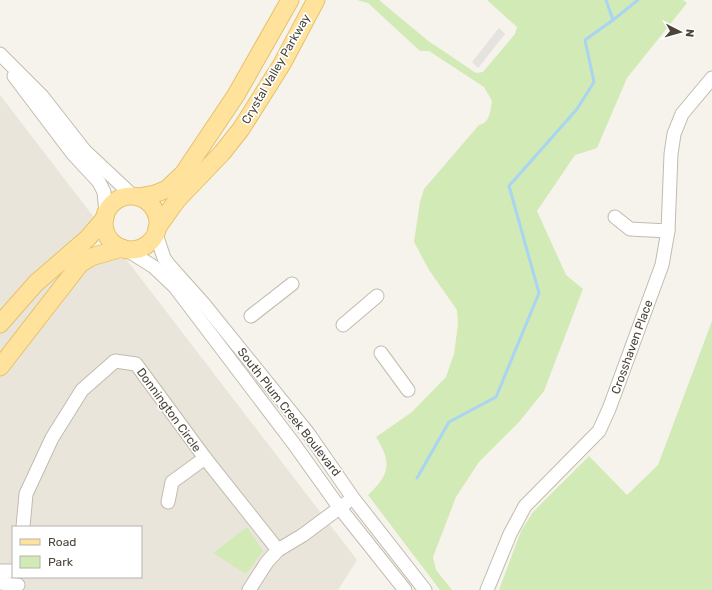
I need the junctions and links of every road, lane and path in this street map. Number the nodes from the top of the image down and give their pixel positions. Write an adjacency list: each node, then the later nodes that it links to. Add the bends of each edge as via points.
1 (290, 0): 5 (main road, Crystal Valley Parkway, via 236,95 183,174 167,188 155,194)
2 (316, 0): 8 (main road, Crystal Valley Parkway, via 282,64 241,129 177,200)
3 (0, 54): 5 (street, via 42,96 85,151); 6 (street, via 15,78 73,154 99,182 104,192)
4 (712, 78): 9 (street, Crosshaven Place, via 682,114 674,134)
5 (136, 197): 6 (main road, via 117,200); 8 (main road, via 154,209)
6 (106, 216): 10 (main road, via 105,229 109,239); 14 (main road, via 88,238 36,283)
7 (615, 217): 9 (street, via 630,229)
8 (157, 231): 10 (main road, via 139,249); 20 (street, South Plum Creek Boulevard, via 164,258 169,265 199,298 308,433)
9 (668, 231): 32 (street, Crosshaven Place, via 662,265 599,431 525,506 510,534)
10 (124, 249): 17 (main road, via 91,257 80,264); 22 (street, South Plum Creek Boulevard, via 154,267 175,287)
11 (292, 284): 13 (street)
12 (377, 296): 15 (street)
13 (251, 316)
14 (0, 324)
15 (343, 324)
16 (381, 353): 18 (street)
17 (0, 367)
18 (408, 390)
19 (205, 458): 21 (street, via 172,482); 23 (street, Donnington Circle, via 136,364 115,361 82,390 52,438 26,494); 24 (street, Donnington Circle)
20 (354, 498): 22 (street); 31 (street, South Plum Creek Boulevard)
21 (168, 502)
22 (339, 507): 24 (street); 30 (street, South Plum Creek Boulevard)
23 (23, 526)
24 (278, 550): 29 (street)
25 (0, 570): 26 (street)
26 (12, 571)
27 (0, 583): 28 (street)
28 (18, 584)
29 (249, 590)
30 (405, 590)
31 (425, 590)
32 (487, 590)

